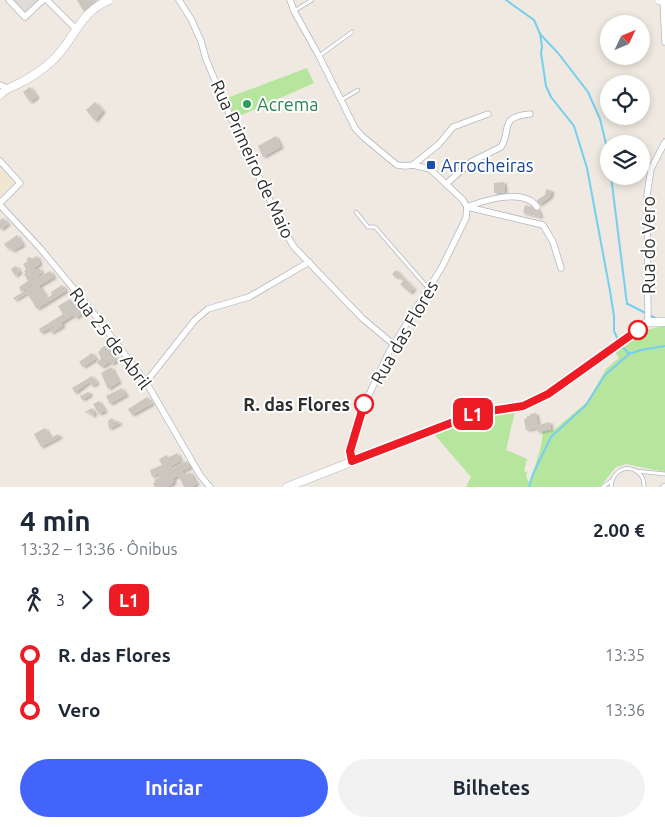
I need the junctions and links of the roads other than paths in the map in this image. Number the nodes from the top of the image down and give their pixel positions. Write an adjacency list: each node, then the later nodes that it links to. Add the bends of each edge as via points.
1 (9, 0): 2 (street, via 25,17)
2 (43, 0)
3 (47, 0): 10 (street)
4 (109, 0): 10 (street, via 99,4)
5 (179, 0): 28 (street, Rua Primeiro de Maio, via 191,19 231,118 285,232)
6 (290, 0): 9 (street)
7 (312, 0): 9 (lane)
8 (663, 1): 12 (street)
9 (294, 11): 13 (street)
10 (76, 28): 14 (street, via 51,62 20,83)
11 (352, 32): 13 (lane)
12 (665, 42)
13 (319, 56): 17 (street)
14 (4, 87): 16 (street)
15 (358, 90): 17 (lane)
16 (0, 95)
17 (341, 100): 22 (street, via 362,136 397,164)
18 (488, 114): 22 (street, via 453,127 439,144)
19 (530, 114): 23 (street, via 508,122 501,147 471,162)
20 (665, 142): 31 (street, Rua do Vero, via 651,169 647,195)
21 (0, 161): 24 (street, via 20,183)
22 (412, 165): 23 (street, via 430,169)
23 (446, 184): 26 (street)
24 (0, 204): 34 (street, Rua 25 de Abril, via 88,306)
25 (537, 206): 26 (street, via 534,202 506,197)
26 (467, 207): 29 (street, via 543,225 556,248); 30 (street, Rua das Flores, via 466,218)
27 (356, 212): 30 (lane, via 368,227 375,227)
28 (309, 262): 33 (street, Rua Primeiro de Maio, via 362,318); 34 (street, via 249,297 208,309 195,320)
29 (561, 268)
30 (429, 288): 33 (street, Rua das Flores)
31 (648, 322): 32 (street); 35 (street, via 538,400 523,406 477,413)
32 (665, 322)
33 (393, 344): 35 (street, Rua das Flores, via 362,410 350,451)
34 (146, 382): 40 (street, Rua 25 de Abril)
35 (352, 461): 41 (street)
36 (636, 471): 37 (lane); 38 (lane, via 621,470); 44 (lane)
37 (665, 474)
38 (611, 480): 42 (lane); 43 (lane)
39 (665, 485): 45 (lane)
40 (208, 486)
41 (287, 487)
42 (603, 487)
43 (611, 487)
44 (644, 487)
45 (662, 487)

